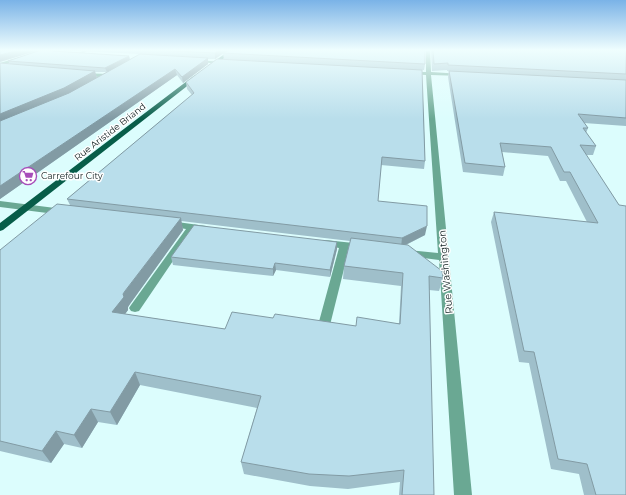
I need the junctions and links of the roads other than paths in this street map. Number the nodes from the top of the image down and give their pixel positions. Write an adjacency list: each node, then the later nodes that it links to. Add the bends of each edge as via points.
1 (78, 73): 6 (street)
2 (112, 73): 6 (street)
3 (202, 73): 10 (main road, Rue Aristide Briand)
4 (418, 73): 5 (street)
5 (429, 74): 7 (street); 20 (street, Rue Washington)
6 (108, 76): 8 (street)
7 (471, 76)
8 (95, 83)
9 (0, 204): 10 (street)
10 (27, 208): 11 (street); 14 (main road, Rue Aristide Briand)
11 (74, 213)
12 (160, 223): 13 (street)
13 (192, 227): 15 (street); 21 (street)
14 (0, 228)
15 (215, 230)
16 (314, 242): 17 (street)
17 (345, 245): 18 (street); 22 (street)
18 (376, 249)
19 (398, 252): 20 (street)
20 (444, 257): 23 (street, Rue Washington)
21 (135, 308)
22 (323, 329)
23 (463, 495)

